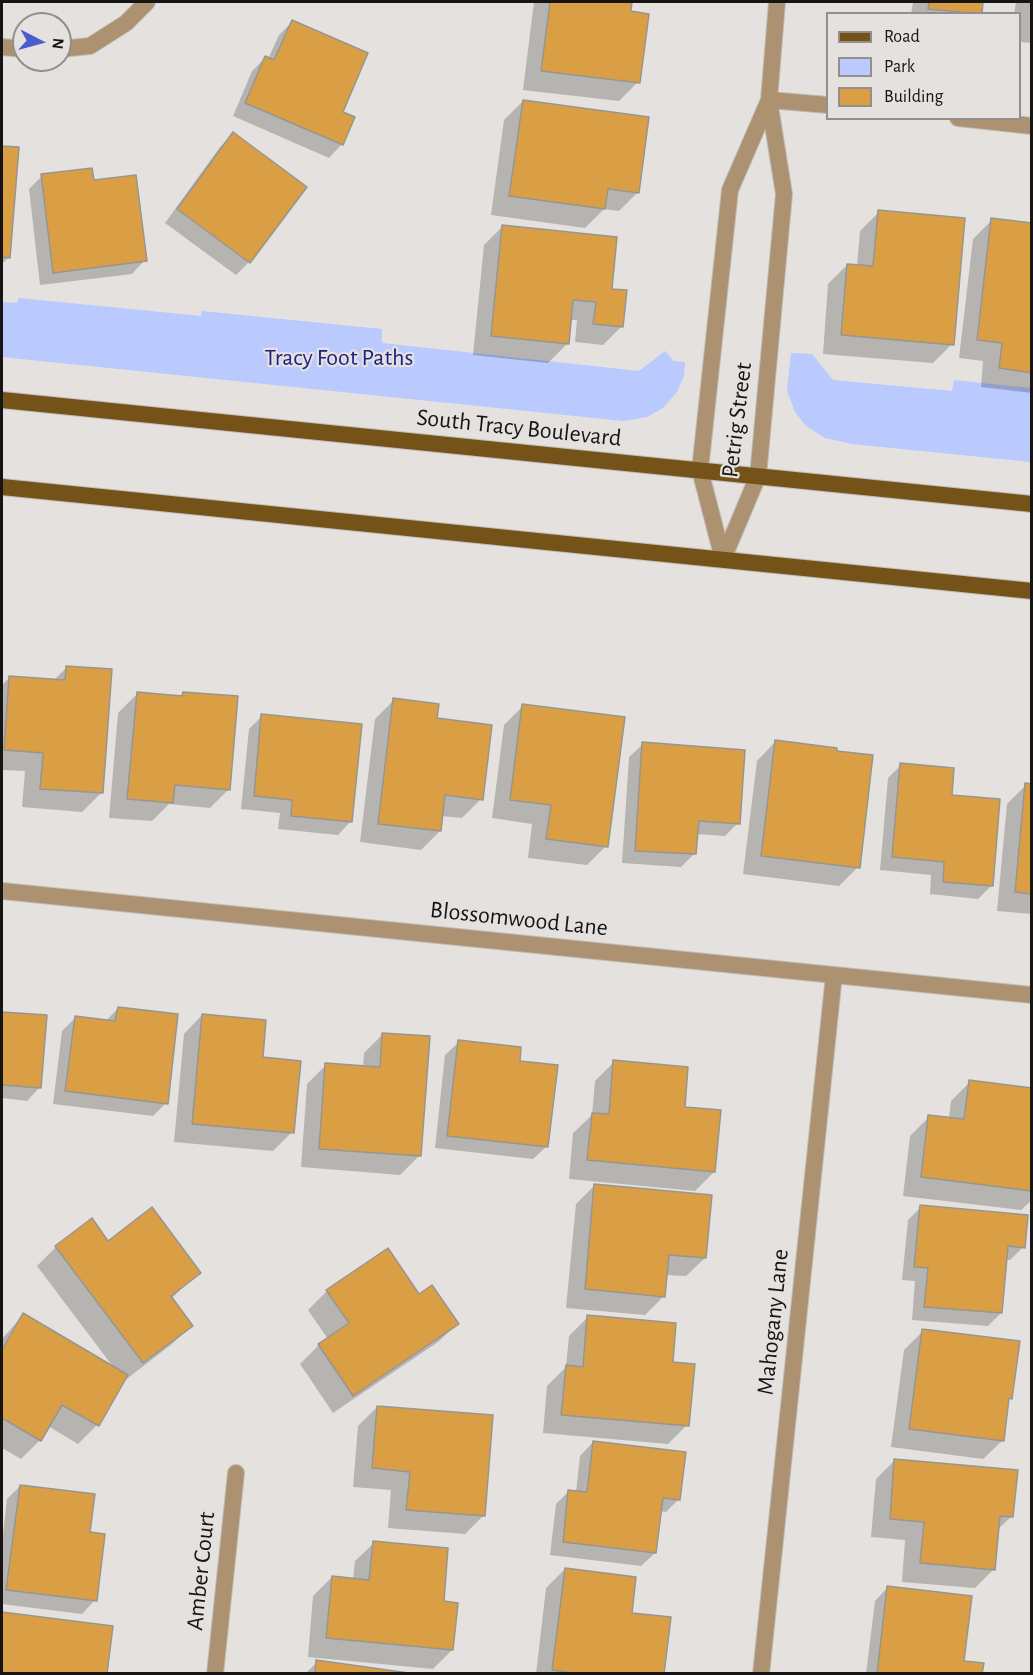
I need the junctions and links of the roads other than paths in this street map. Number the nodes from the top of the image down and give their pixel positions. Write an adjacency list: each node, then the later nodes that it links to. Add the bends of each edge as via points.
1 (147, 2): 3 (street, via 126,23 90,46)
2 (777, 2): 4 (street, Petrig Street)
3 (72, 48)
4 (769, 100): 5 (street); 9 (street, Petrig Street, via 730,190); 10 (street, Petrig Street, via 784,194)
5 (826, 105)
6 (976, 120): 7 (street)
7 (1032, 126)
8 (2, 400): 9 (main road, South Tracy Boulevard)
9 (700, 470): 10 (main road, South Tracy Boulevard); 13 (street, Petrig Street)
10 (758, 476): 12 (main road, South Tracy Boulevard); 13 (street, Petrig Street)
11 (2, 487): 13 (main road)
12 (1032, 504)
13 (723, 559): 14 (main road)
14 (1032, 591)
15 (2, 891): 16 (street, Blossomwood Lane)
16 (834, 975): 17 (street, Blossomwood Lane); 20 (street, Mahogany Lane)
17 (1032, 995)
18 (236, 1473): 19 (street, Amber Court)
19 (215, 1674)
20 (761, 1674)

